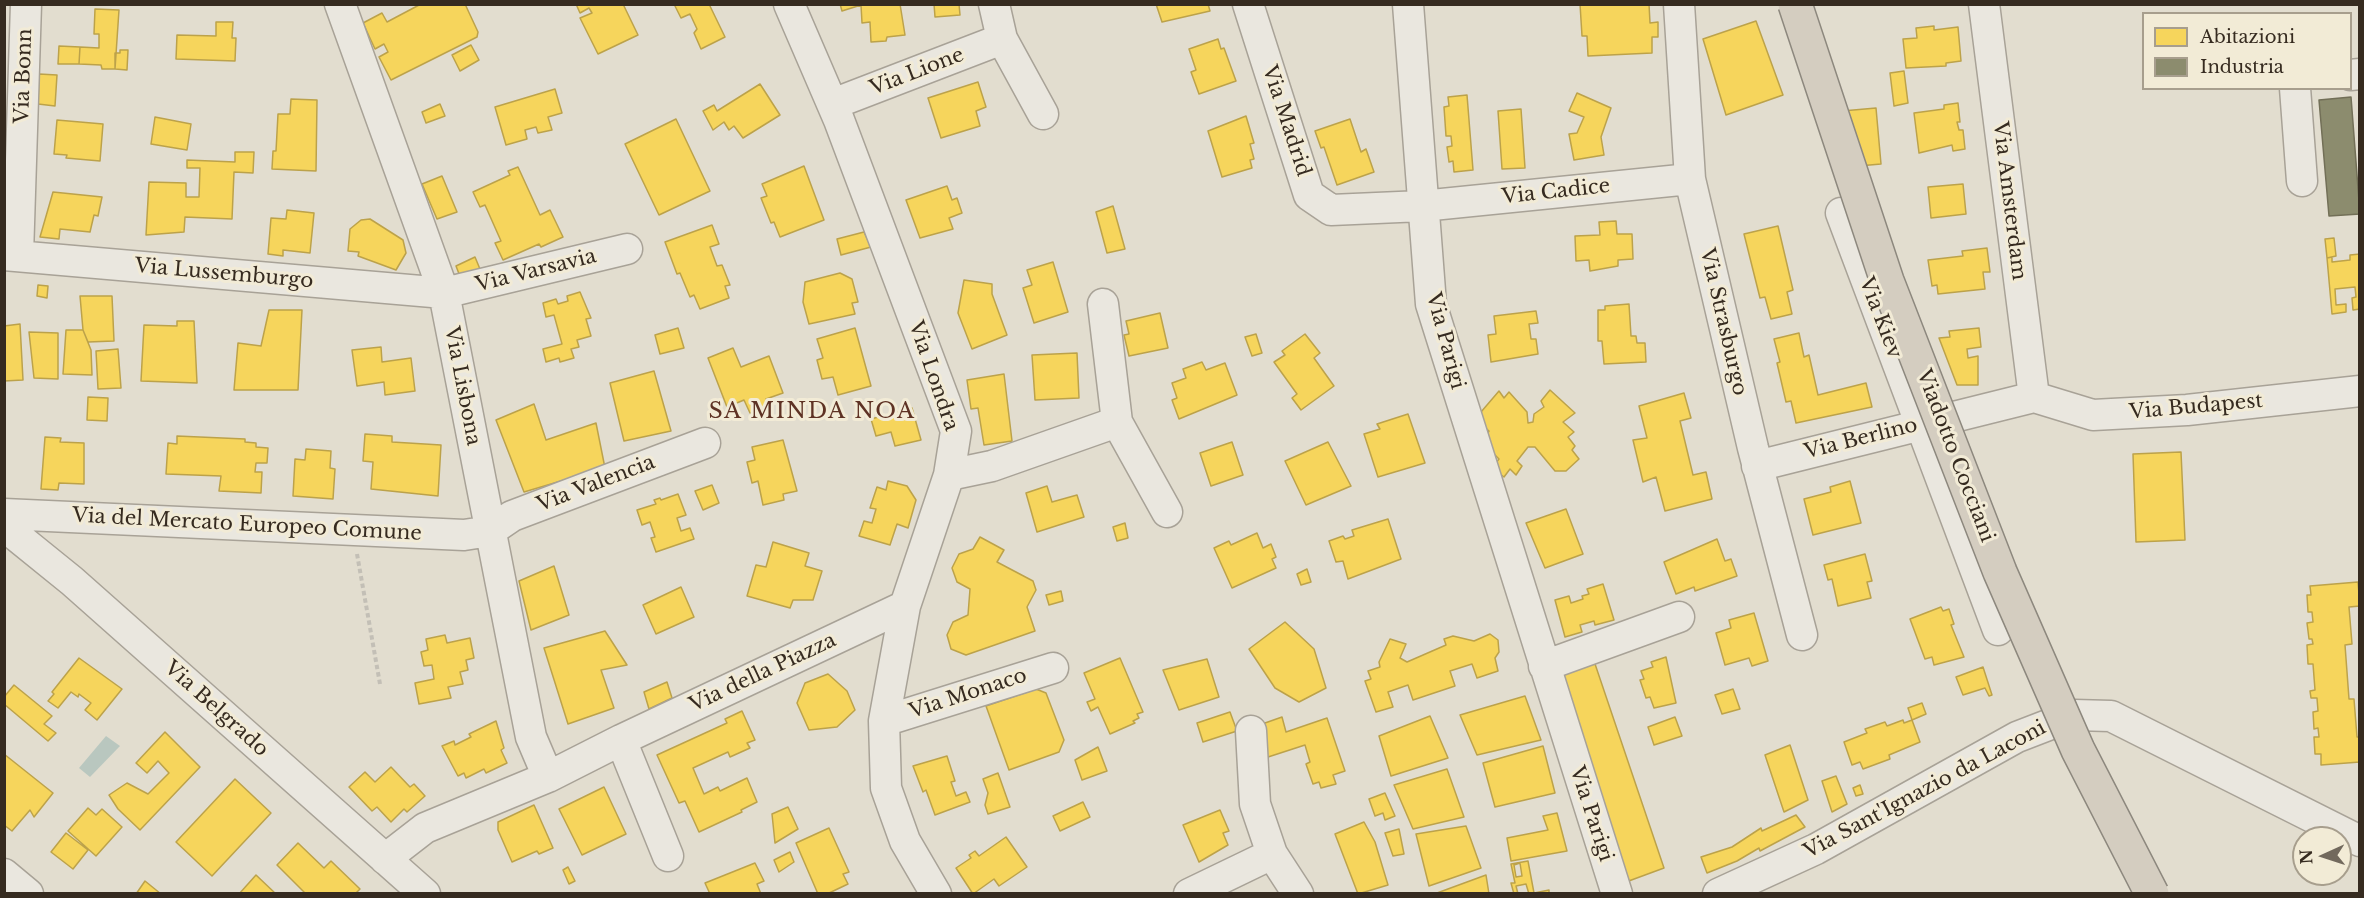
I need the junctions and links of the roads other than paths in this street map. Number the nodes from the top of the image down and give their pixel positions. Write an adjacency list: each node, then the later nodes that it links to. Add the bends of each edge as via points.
1 (26, 4): 19 (street, Via Bonn)
2 (340, 4): 20 (street, Via Lisbona)
3 (789, 4): 12 (street, Via Londra)
4 (994, 4): 10 (street)
5 (1248, 4): 16 (street, Via Madrid, via 1309,195 1332,210)
6 (1408, 4): 16 (street, Via Parigi)
7 (1796, 4): 53 (highway, Viadotto Cocciani, bridge, via 1887,281 2000,572 2078,750)
8 (1984, 4): 23 (street, Via Amsterdam)
9 (1686, 5): 14 (street, Via Strasburgo)
10 (1002, 39): 12 (street, Via Lione); 13 (street)
11 (2295, 90): 15 (street)
12 (833, 104): 28 (street, Via Londra, via 956,431)
13 (1043, 114)
14 (1690, 179): 16 (street, Via Cadice); 27 (street, Via Strasburgo)
15 (2302, 182)
16 (1422, 206): 37 (street, Via Parigi, via 1431,304)
17 (1841, 213): 25 (street, Via Kiev)
18 (627, 249): 20 (street, Via Varsavia)
19 (11, 255): 20 (street, Via Lussemburgo)
20 (444, 293): 32 (street, Via Lisbona)
21 (1103, 304): 24 (street)
22 (2360, 391): 23 (street, Via Budapest, via 2187,410 2093,415)
23 (2034, 397): 25 (street, Via Berlino)
24 (1117, 422): 28 (street, via 992,466); 29 (street)
25 (1920, 424): 27 (street, Via Berlino); 35 (street, Via Kiev)
26 (705, 443): 32 (street, Via Valencia, via 512,516)
27 (1757, 466): 36 (street, Via Strasburgo)
28 (949, 475): 33 (street, Via Londra)
29 (1167, 512)
30 (4, 514): 32 (street, Via del Mercato Europeo Comune, via 464,535)
31 (4, 526): 46 (street, Via Belgrado, via 72,581)
32 (489, 531): 42 (street, Via Lisbona, via 531,737)
33 (905, 606): 39 (street, Via Londra); 41 (street, Via della Piazza)
34 (1679, 617): 37 (street)
35 (1998, 630)
36 (1802, 635)
37 (1544, 666): 51 (street, Via Parigi)
38 (1053, 668): 39 (street, Via Monaco)
39 (884, 721): 48 (street, Via Londra, via 886,788 905,841)
40 (1251, 731): 44 (street, via 1255,804)
41 (621, 740): 42 (street, Via della Piazza); 45 (street)
42 (548, 777): 46 (street, Via della Piazza, via 425,828)
43 (2360, 841): 52 (street, Via Sant'Ignazio da Laconi, via 2111,716 2074,715 2017,736 1816,849)
44 (1272, 854): 49 (street); 50 (street)
45 (668, 856)
46 (385, 859): 47 (street, Via Belgrado)
47 (425, 894)
48 (936, 894)
49 (1189, 894)
50 (1298, 894)
51 (1617, 894)
52 (1718, 894)
53 (2152, 894)

